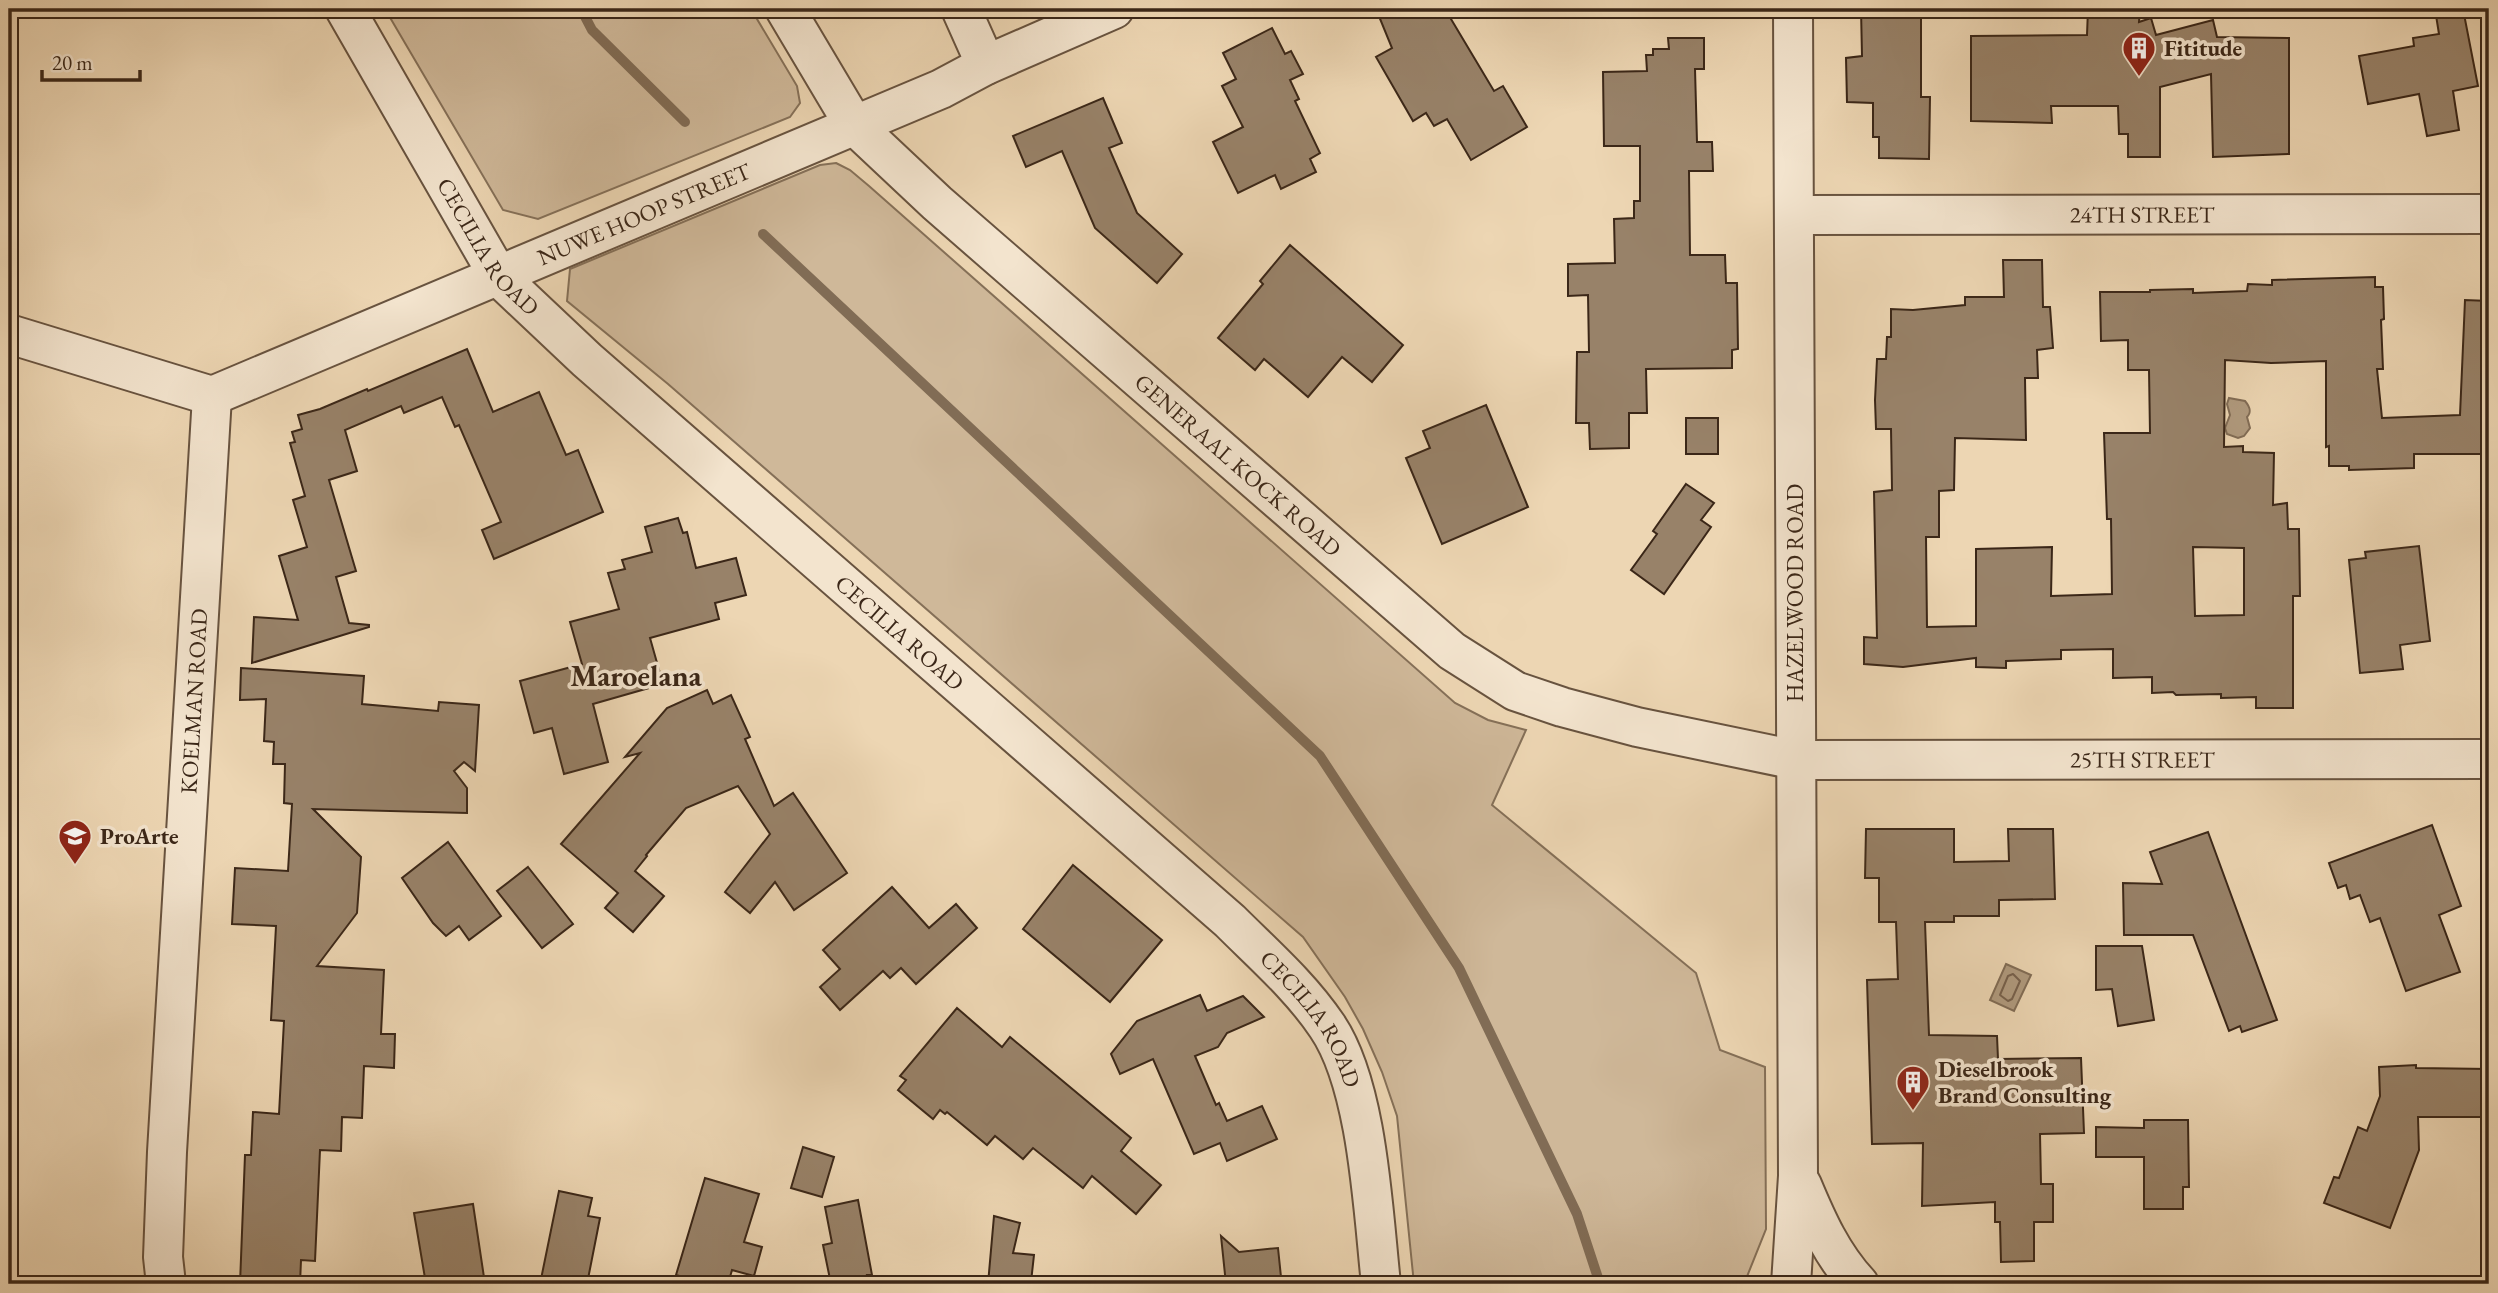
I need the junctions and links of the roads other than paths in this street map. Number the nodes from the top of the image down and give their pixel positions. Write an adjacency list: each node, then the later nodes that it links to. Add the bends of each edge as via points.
1 (345, 9): 10 (street, CECILIA ROAD)
2 (785, 9): 7 (street, GENERAAL KOCK ROAD)
3 (961, 9): 6 (street)
4 (1114, 9): 6 (street, NUWE HOOP STREET)
5 (1793, 9): 9 (street, HAZELWOOD ROAD)
6 (986, 65): 7 (street, NUWE HOOP STREET)
7 (854, 125): 10 (street, NUWE HOOP STREET); 14 (street, GENERAAL KOCK ROAD, via 937,203 1452,651 1515,691 1562,707)
8 (2489, 214): 9 (street, 24TH STREET)
9 (1794, 215): 14 (street, HAZELWOOD ROAD)
10 (499, 276): 12 (street, NUWE HOOP STREET); 17 (street, CECILIA ROAD, via 587,360 1230,921 1299,990 1328,1027 1353,1089)
11 (9, 334): 12 (street)
12 (212, 396): 16 (street, KOELMAN ROAD)
13 (2489, 759): 14 (street, 25TH STREET)
14 (1796, 760): 15 (street, HAZELWOOD ROAD)
15 (1798, 1176): 18 (street, HAZELWOOD ROAD); 19 (street, HAZELWOOD ROAD, via 1823,1235)
16 (159, 1275)
17 (1381, 1284)
18 (1791, 1284)
19 (1859, 1284)

